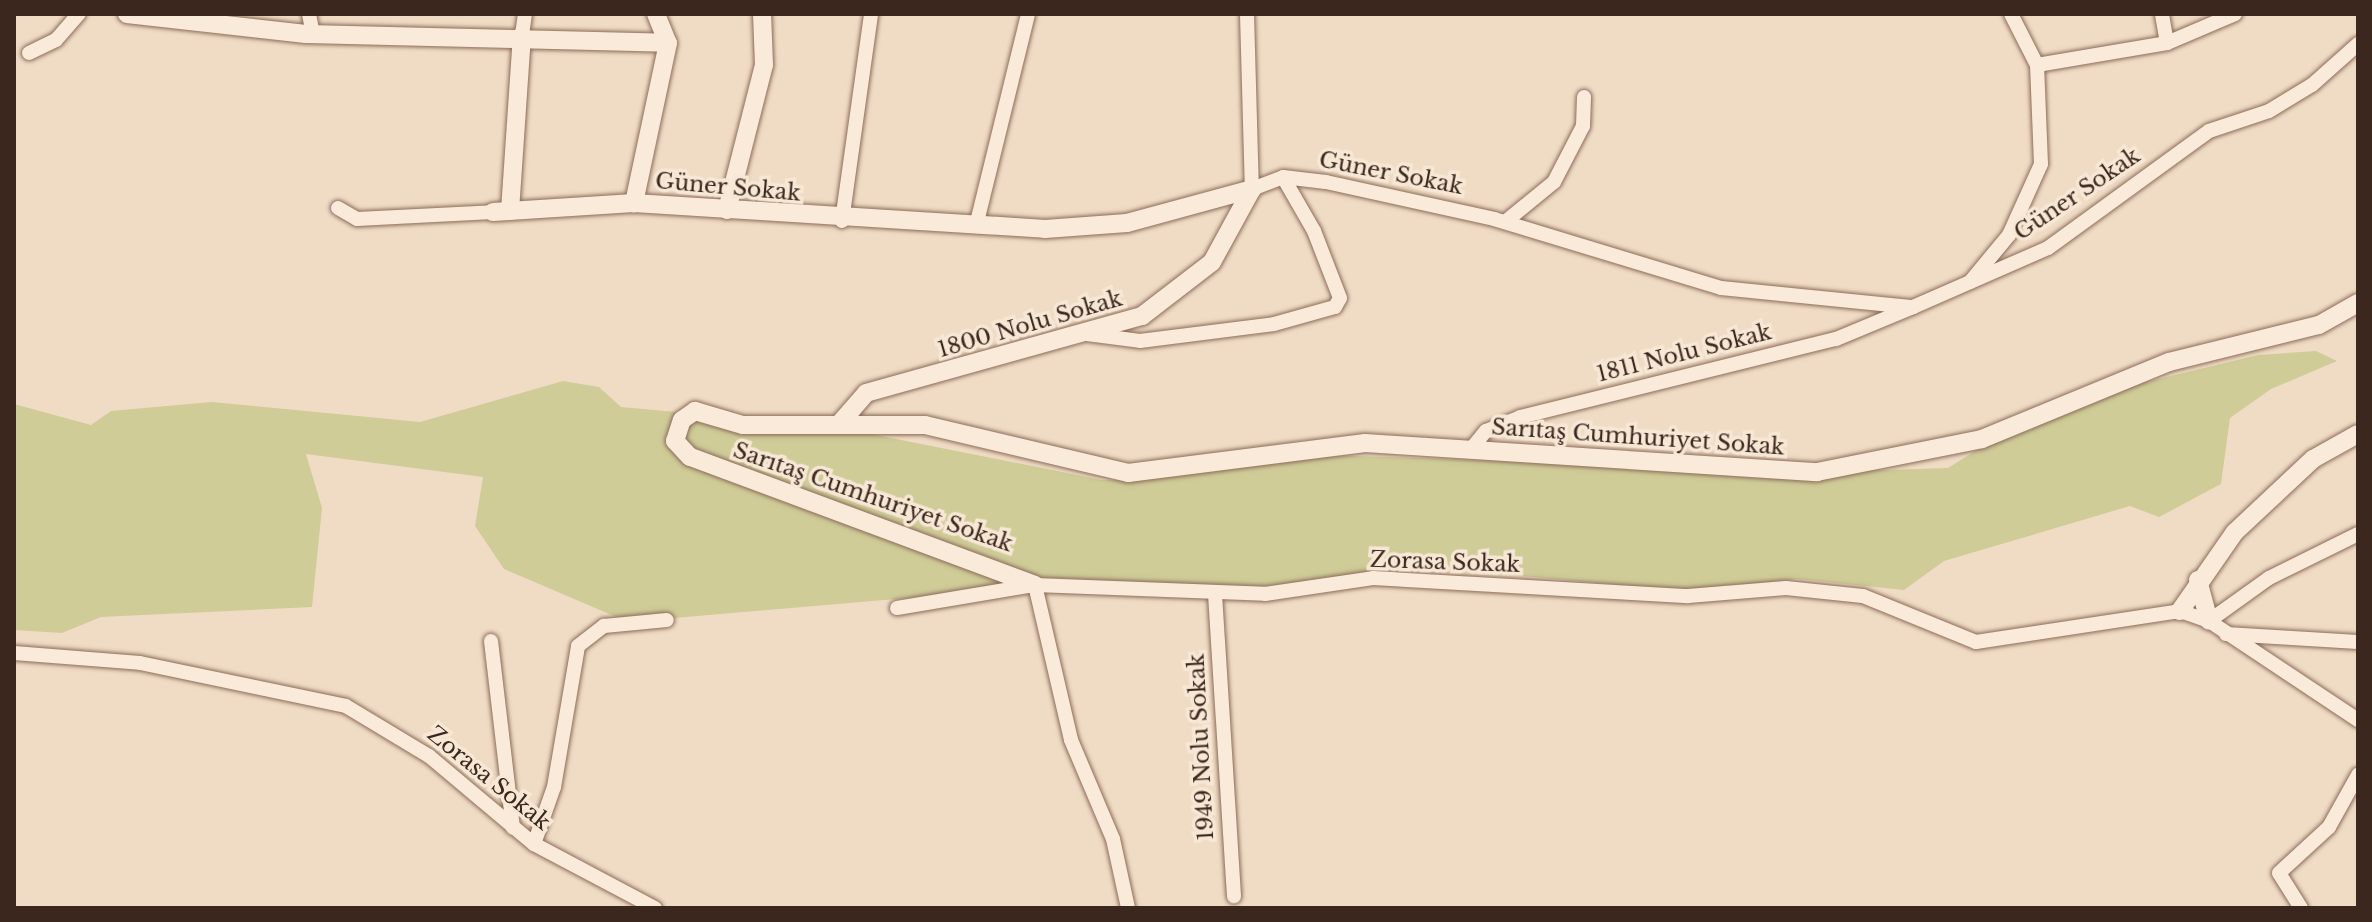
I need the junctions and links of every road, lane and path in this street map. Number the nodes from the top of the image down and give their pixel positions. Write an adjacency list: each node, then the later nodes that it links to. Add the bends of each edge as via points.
1 (79, 14): 18 (street, via 56,40)
2 (127, 14): 13 (street)
3 (309, 14): 13 (street)
4 (525, 14): 14 (street)
5 (656, 14): 15 (street)
6 (762, 14): 25 (street, via 764,65)
7 (871, 14): 27 (street)
8 (1028, 14): 29 (street)
9 (1247, 14): 22 (street, 1800 Nolu Sokak)
10 (2011, 14): 19 (street)
11 (2162, 14): 16 (street)
12 (2235, 14): 16 (street)
13 (313, 34): 14 (street)
14 (522, 35): 15 (street); 26 (street)
15 (668, 43): 23 (street)
16 (2167, 43): 19 (street)
17 (2358, 44): 30 (street, Güner Sokak, via 2312,85 2269,111 2209,131 2048,248)
18 (29, 53)
19 (2037, 65): 30 (street, via 2041,164 2009,235)
20 (1584, 97): 28 (street, via 1583,126 1554,182)
21 (1283, 177): 22 (street, Güner Sokak); 28 (street, Güner Sokak); 33 (street, via 1314,231 1340,298 1335,307 1274,324 1140,341)
22 (1252, 189): 29 (street, Güner Sokak, via 1127,223); 33 (street, 1800 Nolu Sokak, via 1234,231 1190,284 1142,316)
23 (634, 203): 25 (street, Güner Sokak); 26 (street, Güner Sokak)
24 (338, 208): 26 (street, Güner Sokak, via 357,219)
25 (727, 210): 27 (street, Güner Sokak)
26 (502, 211)
27 (842, 221): 29 (street, Güner Sokak)
28 (1505, 222): 32 (street, Güner Sokak, via 1721,288)
29 (976, 226)
30 (1966, 287): 32 (street, Güner Sokak)
31 (2358, 303): 36 (street, Sarıtaş Cumhuriyet Sokak, via 2319,325 2169,362 1982,439 1912,455 1797,473)
32 (1913, 307): 36 (street, 1811 Nolu Sokak, via 1836,339 1520,417 1486,431)
33 (1087, 334): 34 (street, 1800 Nolu Sokak, via 866,393)
34 (841, 422): 36 (street, Sarıtaş Cumhuriyet Sokak, via 1007,439 1128,473 1365,443); 39 (street, Sarıtaş Cumhuriyet Sokak, via 743,425 695,411 682,420 675,441 690,457 801,502 993,564)
35 (2358, 434): 38 (street, via 2281,486)
36 (1472, 448)
37 (2358, 534): 44 (street, via 2269,578)
38 (2198, 580): 42 (street); 44 (street)
39 (1035, 585): 40 (street, Zorasa Sokak); 41 (street, Zorasa Sokak); 55 (street, via 1071,740 1113,839)
40 (1215, 594): 42 (street, Zorasa Sokak, via 1373,578 1688,596 1786,588 1863,596 1976,642); 53 (street, 1949 Nolu Sokak)
41 (897, 608)
42 (2180, 611): 44 (street)
43 (667, 620): 52 (street, via 604,626 578,646 554,787)
44 (2209, 621): 45 (street)
45 (2226, 634): 47 (street); 49 (street)
46 (491, 641): 51 (street)
47 (2358, 642)
48 (14, 653): 51 (street, Zorasa Sokak, via 140,663 292,690 387,728)
49 (2358, 720)
50 (2358, 775): 56 (street, via 2329,827 2279,873)
51 (513, 828): 52 (street, Zorasa Sokak)
52 (534, 844): 54 (street, Zorasa Sokak)
53 (1234, 896)
54 (655, 908)
55 (1128, 908)
56 (2301, 908)

